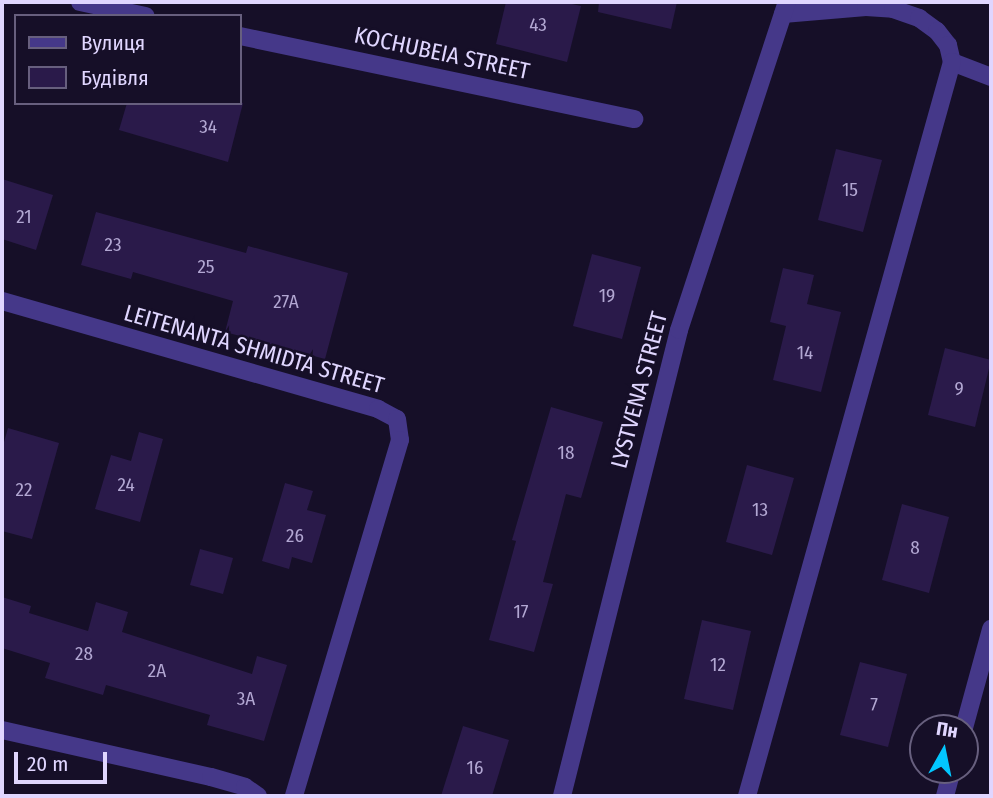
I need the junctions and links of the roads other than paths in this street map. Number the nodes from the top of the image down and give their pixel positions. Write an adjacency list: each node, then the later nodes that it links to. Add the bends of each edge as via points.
1 (80, 2): 3 (street)
2 (785, 8): 5 (street, via 893,9 919,18 937,31 948,45); 14 (street, LYSTVENA STREET, via 678,330)
3 (137, 14)
4 (242, 36): 7 (street, KOCHUBEIA STREET)
5 (952, 62): 6 (street); 15 (street)
6 (991, 77)
7 (634, 119)
8 (2, 301): 13 (street, LEITENANTA SHMIDTA STREET, via 379,409 397,419 400,440)
9 (991, 629): 10 (street)
10 (968, 714)
11 (2, 730): 12 (street, via 211,777)
12 (258, 796)
13 (294, 796)
14 (562, 796)
15 (747, 796)

